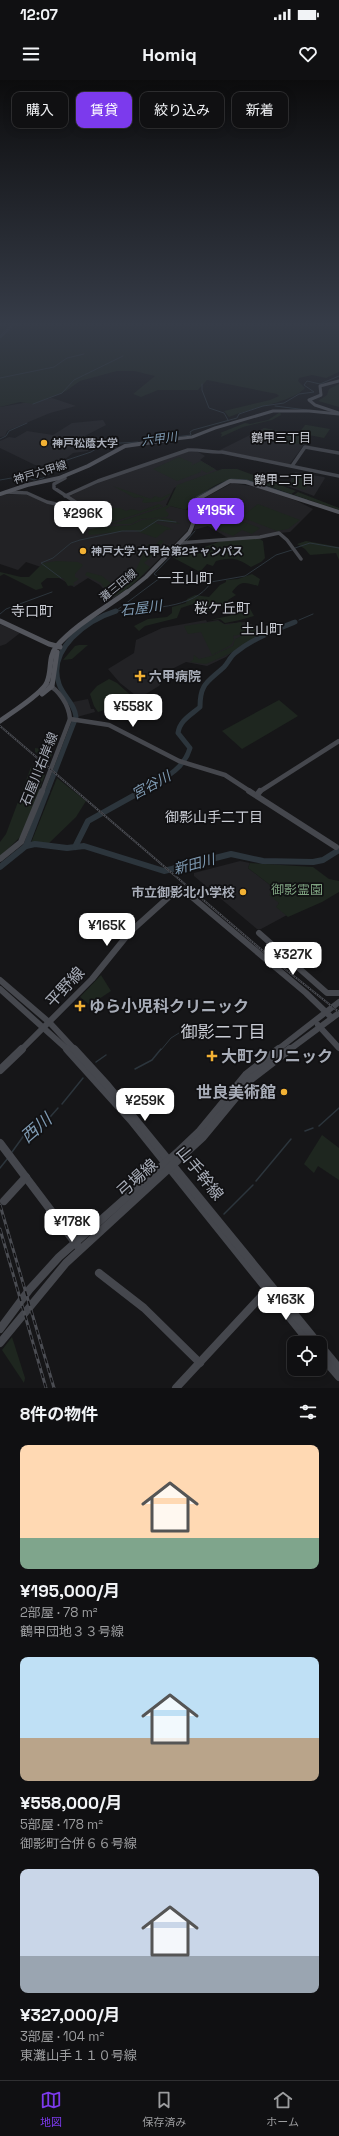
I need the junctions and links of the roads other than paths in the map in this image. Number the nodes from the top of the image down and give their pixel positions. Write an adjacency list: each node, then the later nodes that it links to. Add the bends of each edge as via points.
1 (320, 386): 4 (main road, 神戸六甲線, via 321,395 309,400)
2 (331, 386): 3 (main road, via 316,401)
3 (339, 409)
4 (339, 414): 7 (main road, 神戸六甲線, via 273,410 194,437 122,447)
5 (339, 454): 6 (street, via 305,447)
6 (292, 466): 8 (street); 11 (street, via 218,452 188,450 98,481)
7 (64, 476): 9 (main road, 神戸六甲線); 11 (street, via 65,478 54,487)
8 (339, 476)
9 (6, 492): 10 (main road, 神戸六甲線); 11 (street, via 27,493 46,502 61,505 68,520 75,525 83,527 109,524 106,517 81,518 77,503)
10 (0, 494)
11 (65, 496)
12 (339, 512): 13 (main road, 灘三田線, via 246,482 230,481 198,499 192,529)
13 (183, 542): 14 (street, via 260,537 279,533); 16 (main road, 灘三田線, via 140,581 70,633)
14 (301, 559)
15 (0, 620): 16 (main road)
16 (59, 646): 17 (main road, 灘三田線)
17 (50, 685): 18 (street, 石屋川右岸線, via 68,709); 19 (main road); 20 (main road)
18 (70, 719): 22 (street, via 109,725 184,763 225,775); 24 (street, 石屋川右岸線, via 24,837)
19 (0, 722)
20 (0, 725)
21 (339, 741): 22 (street)
22 (257, 795): 23 (street)
23 (336, 847)
24 (0, 859)
25 (260, 933): 28 (street, via 327,993)
26 (0, 980): 29 (street, 山手幹線)
27 (0, 988): 29 (street, 山手幹線)
28 (339, 993)
29 (11, 994): 35 (street, 山手幹線)
30 (339, 1002): 31 (street, 弓場線)
31 (326, 1011): 33 (street); 34 (street, 弓場線); 35 (street, 平野線, via 180,887 130,932 96,975)
32 (339, 1013): 33 (street, 弓場線)
33 (332, 1018): 34 (street, 弓場線)
34 (317, 1024): 36 (street); 39 (street, 弓場線, via 251,1079 203,1137)
35 (47, 1025): 37 (street, 平野線); 39 (street, 山手幹線, via 90,1070)
36 (339, 1048)
37 (0, 1070)
38 (0, 1142): 40 (street)
39 (170, 1164): 42 (street, 弓場線); 44 (street, 山手幹線)
40 (26, 1177): 41 (street); 42 (street)
41 (4, 1201)
42 (78, 1245): 45 (street, 弓場線, via 30,1290); 48 (street, 弓場線)
43 (99, 1273): 50 (street, via 144,1308)
44 (268, 1288): 46 (street, 山手幹線); 47 (street, 山手幹線); 50 (street)
45 (0, 1329)
46 (305, 1336)
47 (312, 1336)
48 (0, 1343)
49 (327, 1354): 52 (street, 山手幹線)
50 (200, 1363): 54 (street)
51 (327, 1363): 53 (street)
52 (339, 1368)
53 (339, 1377)
54 (176, 1388)

